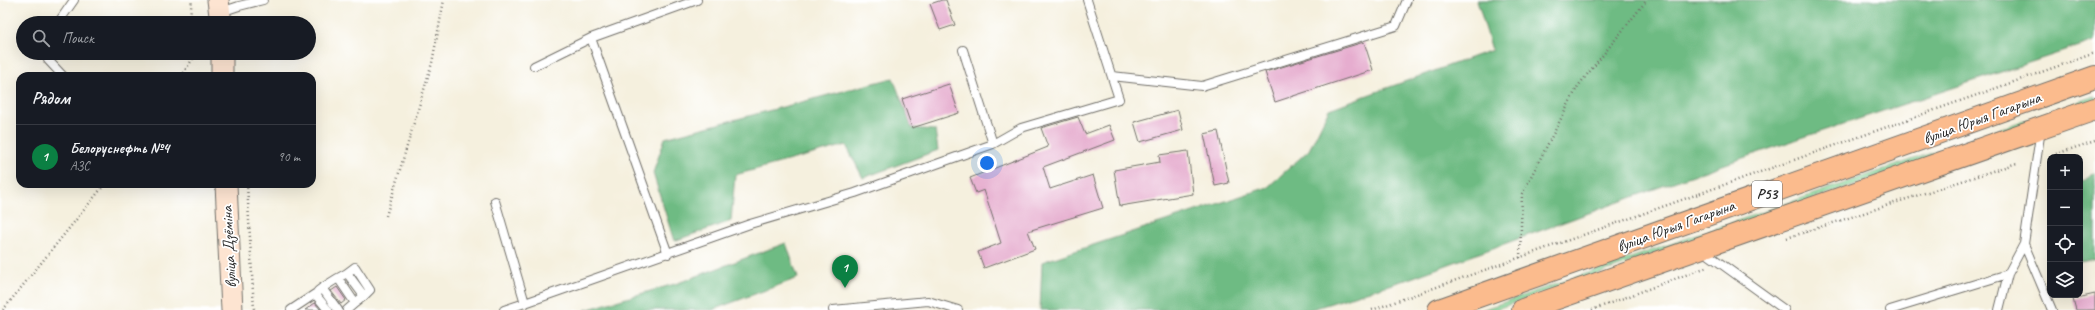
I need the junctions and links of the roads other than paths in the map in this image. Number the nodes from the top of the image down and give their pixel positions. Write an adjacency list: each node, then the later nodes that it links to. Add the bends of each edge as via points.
1 (74, 0): 7 (lane)
2 (263, 0): 6 (lane)
3 (697, 0): 8 (lane)
4 (1087, 0): 15 (lane)
5 (1407, 0): 15 (lane, via 1396,26 1202,86)
6 (220, 12)
7 (63, 16)
8 (591, 38): 12 (lane); 23 (lane)
9 (963, 50): 19 (lane)
10 (48, 60): 13 (lane)
11 (222, 60): 14 (main road)
12 (534, 66)
13 (59, 72)
14 (222, 72)
15 (1112, 76): 19 (lane, via 1119,99 1021,128)
16 (2095, 78): 39 (main road, вуліца Юрыя Гагарына / Р53)
17 (2095, 109): 18 (main road, вуліца Юрыя Гагарына / Р53)
18 (2042, 128): 22 (lane); 24 (main road, вуліца Юрыя Гагарына / Р53)
19 (993, 144): 23 (lane, via 855,193 750,224)
20 (226, 188): 31 (main road, вуліца Дзёміна)
21 (495, 201): 30 (lane)
22 (2024, 244): 25 (lane); 44 (lane)
23 (668, 254): 30 (lane)
24 (1704, 258): 40 (main road, вуліца Юрыя Гагарына / Р53); 41 (lane)
25 (2008, 274): 42 (lane); 43 (lane)
26 (338, 278): 27 (lane); 29 (lane); 29 (lane, via 346,274 364,296)
27 (322, 288): 28 (lane); 34 (lane)
28 (315, 294): 32 (lane); 33 (lane)
29 (355, 303): 35 (lane)
30 (525, 303): 36 (lane)
31 (232, 310)
32 (291, 310)
33 (328, 310)
34 (338, 310)
35 (347, 310)
36 (504, 310)
37 (834, 310): 38 (lane, via 928,300)
38 (958, 310)
39 (1439, 310)
40 (1523, 310)
41 (1785, 310)
42 (1890, 310)
43 (1999, 310)
44 (2052, 310)

